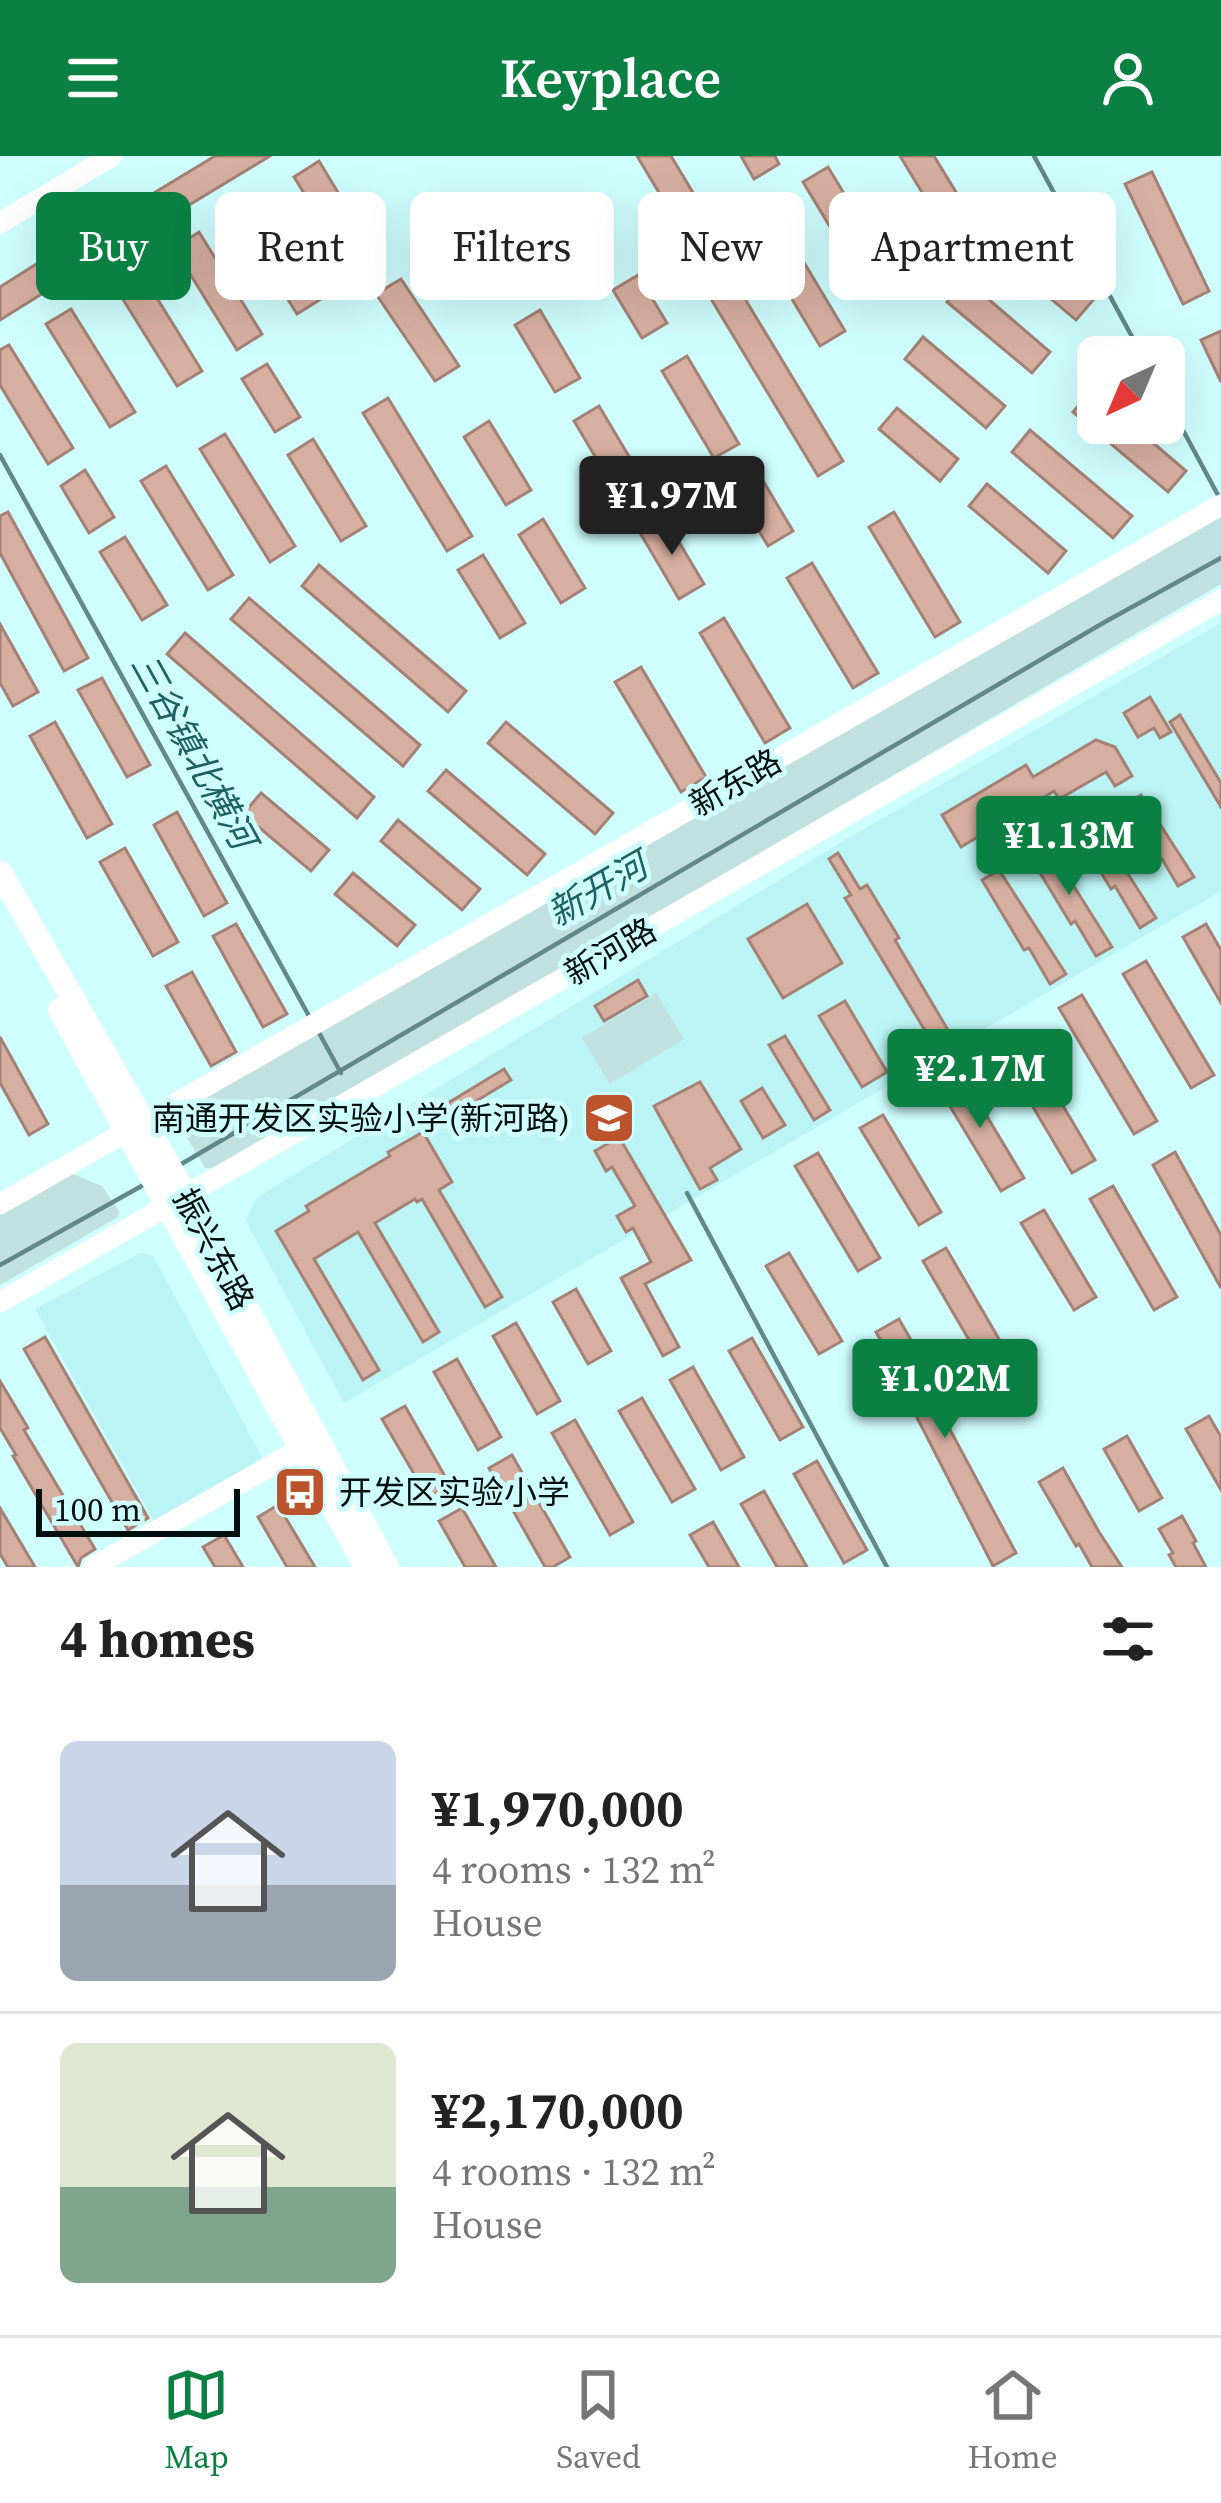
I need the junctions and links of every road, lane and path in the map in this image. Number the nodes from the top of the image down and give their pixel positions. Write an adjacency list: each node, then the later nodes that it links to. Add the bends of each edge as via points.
1 (112, 156): 2 (street)
2 (0, 223)
3 (1221, 505): 7 (street, 新东路)
4 (1221, 600): 8 (street, 新河路)
5 (0, 872): 7 (main road, 振兴东路)
6 (0, 903): 7 (main road, 振兴东路)
7 (133, 1127): 8 (main road, 振兴东路); 9 (street, 新东路)
8 (166, 1183): 10 (street, 新河路); 11 (main road, 振兴东路)
9 (0, 1204)
10 (0, 1302)
11 (307, 1445): 12 (street); 13 (main road, 振兴东路); 14 (main road, 振兴东路)
12 (93, 1567)
13 (366, 1567)
14 (387, 1567)

